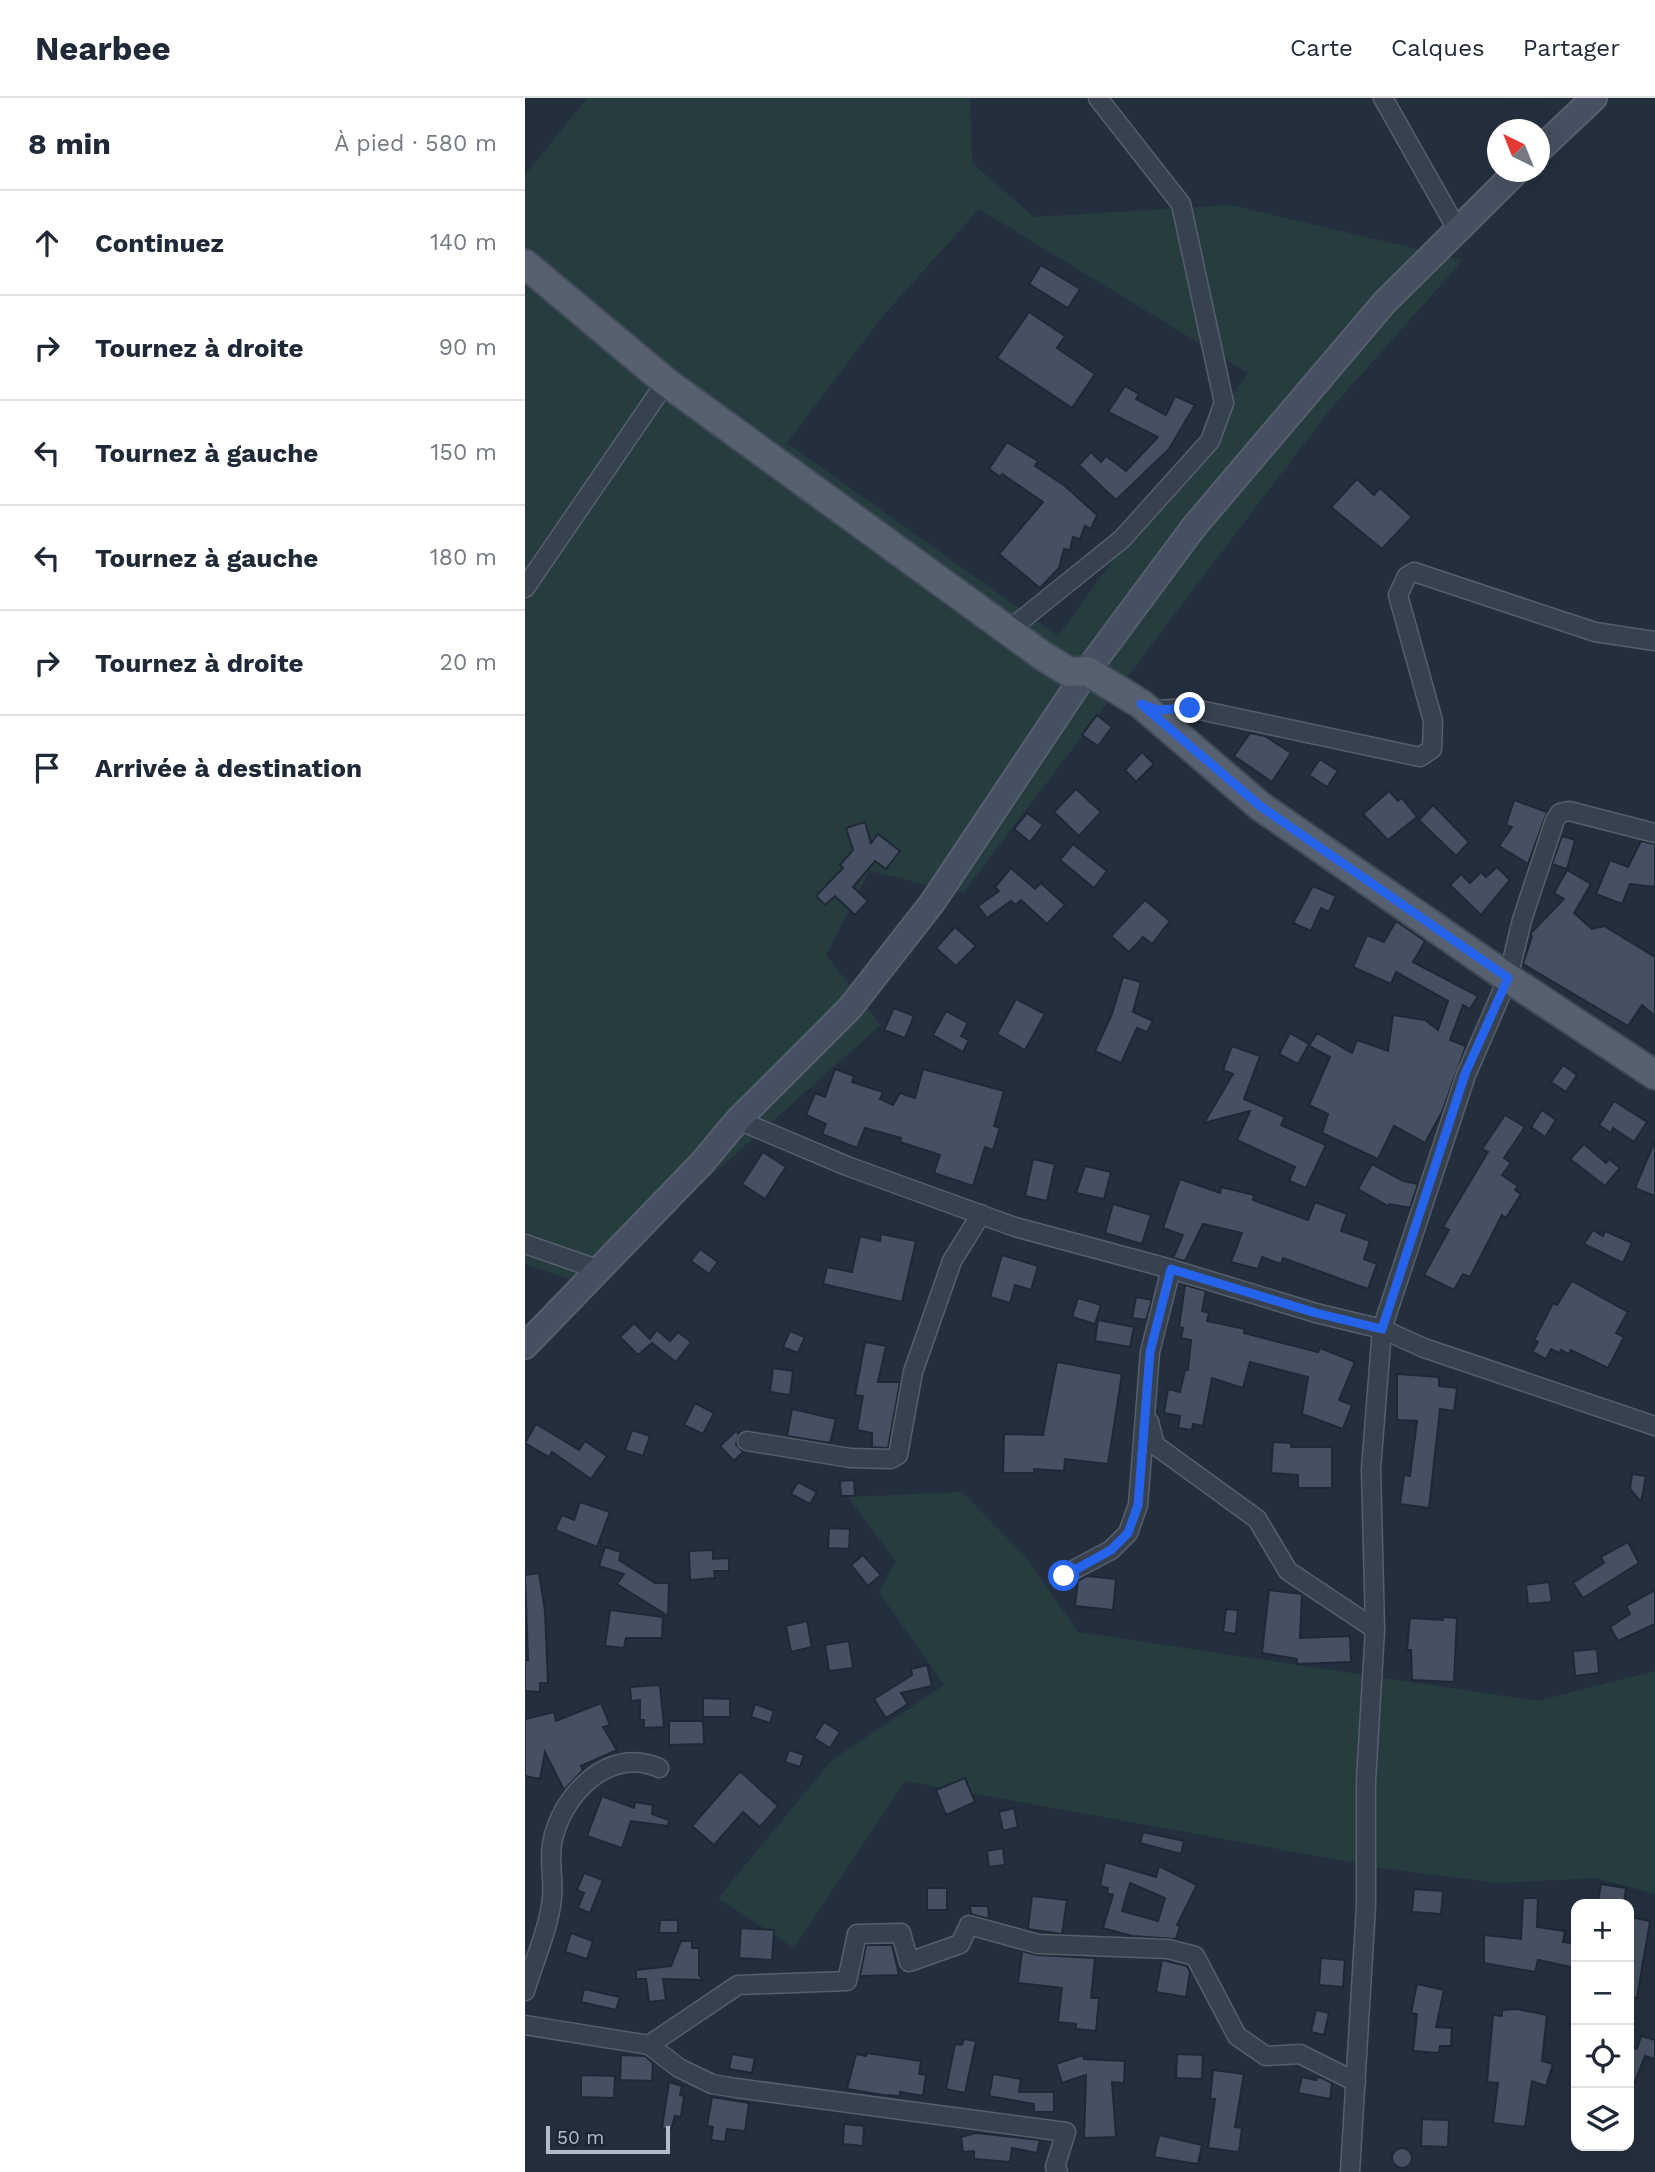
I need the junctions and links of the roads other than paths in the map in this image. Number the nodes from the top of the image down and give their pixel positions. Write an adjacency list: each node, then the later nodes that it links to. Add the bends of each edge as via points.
1 (1098, 98): 10 (street, via 1181,204 1224,403 1210,441 1122,539)
2 (1383, 98): 6 (street)
3 (1594, 98): 4 (street)
4 (1550, 140)
5 (1506, 182): 6 (street)
6 (1457, 229): 12 (street, via 1384,303 1282,420 1150,582)
7 (525, 264): 8 (main road)
8 (666, 382): 9 (street); 10 (main road)
9 (525, 588)
10 (1009, 630): 12 (main road, via 1069,672)
11 (1655, 641): 13 (street, via 1595,632 1414,572 1398,595 1433,720 1432,749 1420,757 1190,708 1157,710)
12 (1087, 670): 13 (main road); 17 (street, via 905,940 843,1016)
13 (1141, 704): 15 (main road, via 1260,806)
14 (1655, 833): 15 (street, via 1569,811 1560,813 1521,920)
15 (1508, 978): 16 (main road); 22 (street, via 1465,1074)
16 (1655, 1075)
17 (738, 1120): 18 (street); 20 (street)
18 (981, 1214): 21 (street); 26 (street, via 953,1261 913,1371 898,1455 891,1459 850,1458)
19 (525, 1244): 20 (street)
20 (597, 1269): 23 (street)
21 (1171, 1269): 22 (street); 24 (street, via 1150,1352)
22 (1382, 1329): 25 (street, via 1424,1348); 28 (street, via 1371,1469)
23 (525, 1346)
24 (1144, 1403): 27 (street, via 1138,1505 1128,1533 1111,1550); 28 (street, via 1154,1446 1257,1519 1288,1571)
25 (1655, 1426)
26 (747, 1441)
27 (1064, 1576)
28 (1375, 1629): 33 (street)
29 (659, 1768): 30 (street, via 633,1761 602,1770 566,1806 552,1844 551,1903)
30 (525, 1991)
31 (525, 2025): 32 (street)
32 (649, 2045): 33 (street, via 738,1985 847,1981 857,1934 901,1933 909,1962 960,1944 969,1925 1038,1944 1168,1949 1195,1956 1237,2036 1266,2056 1300,2054); 34 (street, via 679,2068 724,2086 1066,2132 1055,2167)
33 (1356, 2082): 35 (street)
34 (1058, 2172)
35 (1350, 2172)

